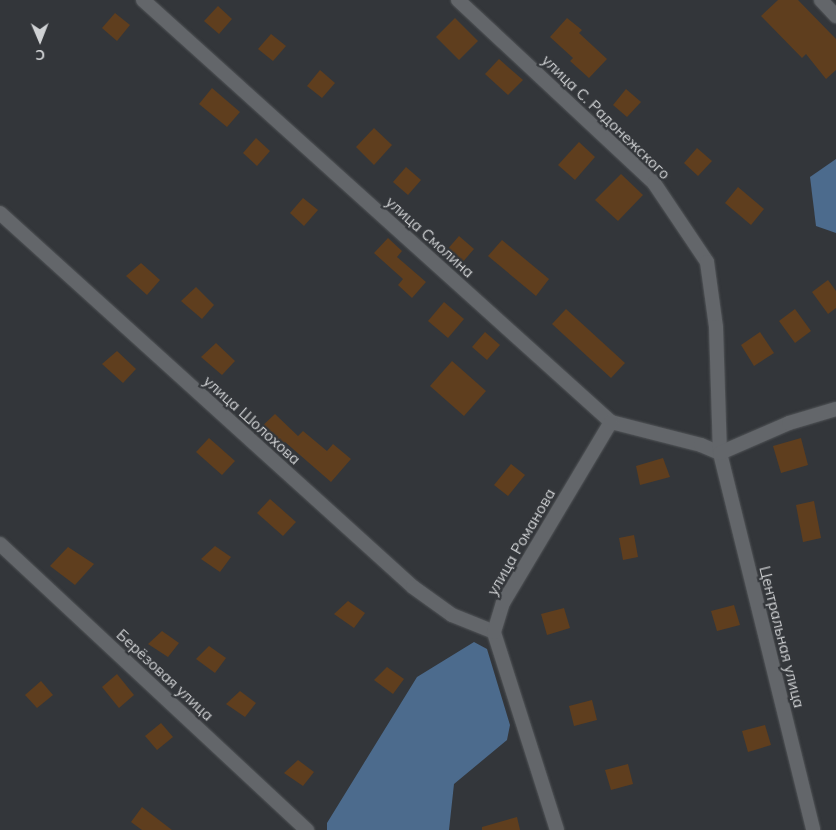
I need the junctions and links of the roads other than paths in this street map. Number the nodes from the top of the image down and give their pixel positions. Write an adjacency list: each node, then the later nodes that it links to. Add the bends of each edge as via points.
1 (142, 0): 7 (street, улица Смолина)
2 (458, 0): 8 (street, улица С. Радонежского, via 654,183 707,262 716,327)
3 (821, 0): 4 (street)
4 (836, 16)
5 (0, 213): 10 (street, улица Шолохова, via 413,587 452,615)
6 (836, 409): 8 (street, via 789,423)
7 (611, 422): 8 (street, улица Смолина); 10 (street, улица Романова, via 503,603)
8 (720, 453): 13 (street, Центральная улица)
9 (0, 544): 11 (street, Берёзовая улица)
10 (494, 632): 12 (street)
11 (307, 830)
12 (557, 830)
13 (813, 830)

